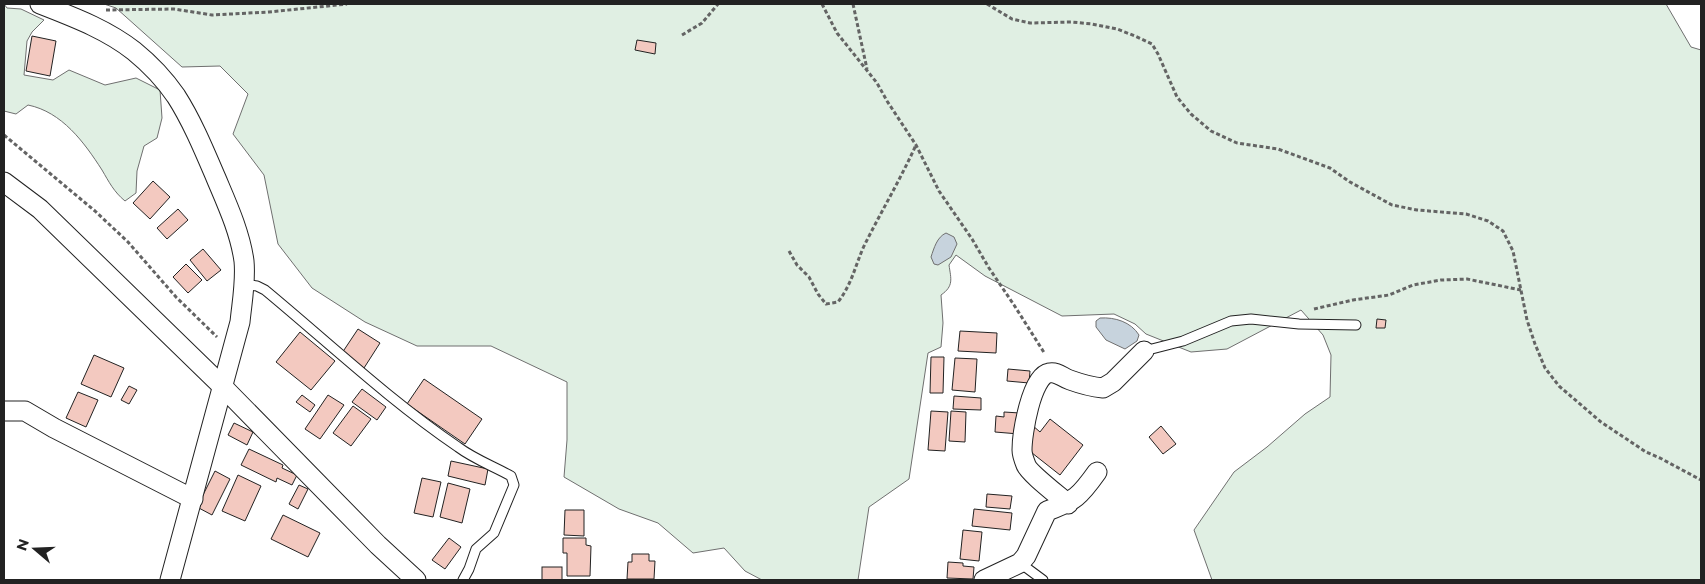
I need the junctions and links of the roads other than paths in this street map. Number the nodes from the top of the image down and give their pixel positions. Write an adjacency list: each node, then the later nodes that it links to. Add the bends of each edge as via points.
1 (40, 4): 3 (street, via 113,36 136,52 176,96 207,156 234,222 244,261)
2 (4, 182): 6 (street, via 40,209)
3 (244, 284): 6 (street, via 240,322); 14 (lane, via 265,290 401,405 475,459 511,476 514,485 494,534 476,549)
4 (1356, 325): 5 (lane, via 1251,319 1231,321 1182,341)
5 (1144, 351): 10 (street, via 1103,388 1068,380 1055,373 1043,375 1036,386 1023,435 1022,452 1026,467)
6 (222, 386): 9 (street); 13 (street)
7 (4, 411): 9 (street, via 25,411)
8 (1097, 472): 10 (street, via 1081,494)
9 (193, 499): 12 (street)
10 (1068, 504): 11 (street, via 1047,511)
11 (1020, 564): 15 (street); 16 (lane)
12 (170, 580)
13 (416, 580)
14 (463, 580)
15 (984, 580)
16 (1043, 580)

